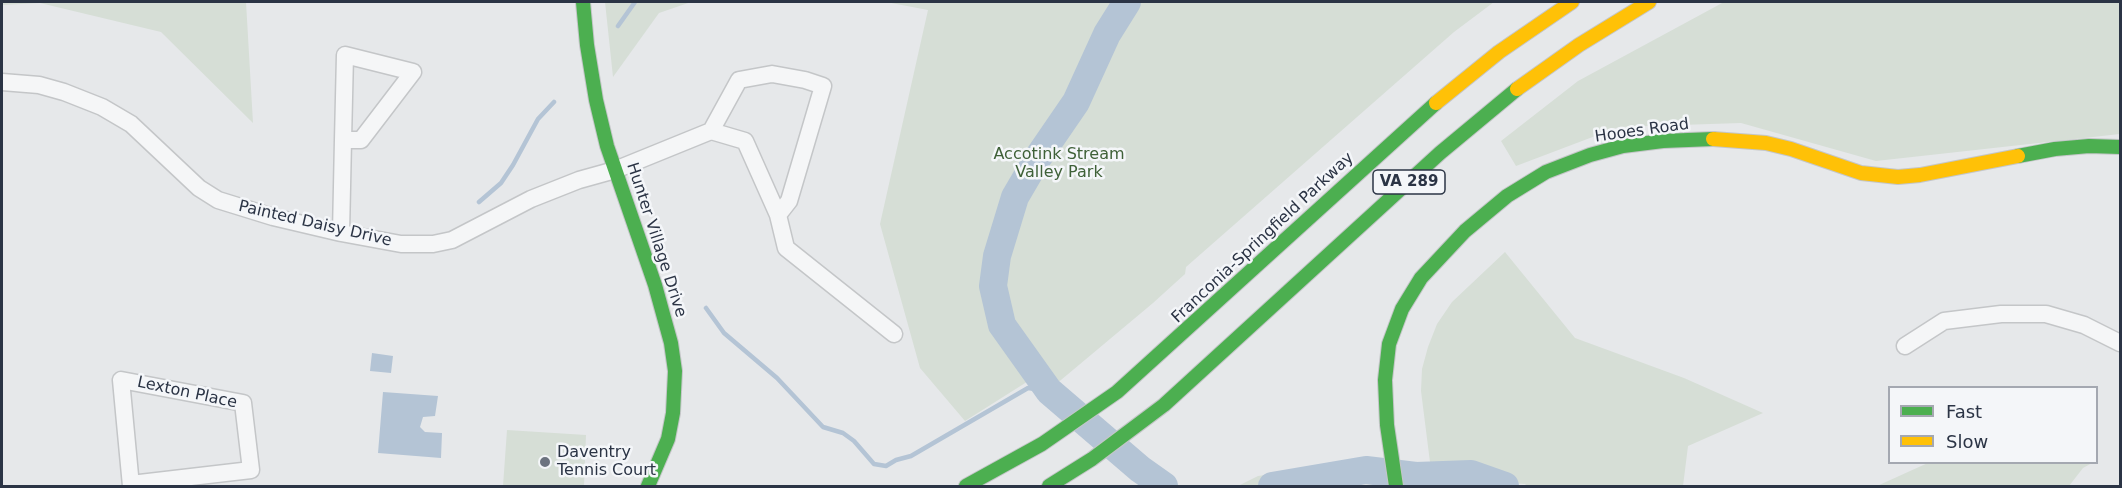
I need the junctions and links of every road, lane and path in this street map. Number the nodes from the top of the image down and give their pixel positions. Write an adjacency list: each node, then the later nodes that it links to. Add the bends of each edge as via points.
1 (583, 2): 8 (main road, Hunter Village Drive, via 596,100)
2 (1572, 2): 16 (main road, Franconia-Springfield Parkway / VA 289, via 1499,52 1430,108 1160,355 1094,409 1012,462)
3 (1649, 2): 17 (main road, VA 289, via 1547,67 1469,127 1187,385 1139,426)
4 (2, 82): 10 (street, Painted Daisy Drive, via 39,85 102,107 131,124 199,188 218,200)
5 (711, 131): 8 (street, Painted Daisy Drive); 9 (street, via 745,141); 9 (street, via 739,80 772,74 823,86 789,201)
6 (343, 140): 6 (street, via 345,55 413,72 360,140); 10 (street)
7 (2121, 147): 18 (main road, Hooes Road, via 2055,149 1898,177 1862,173 1791,149 1703,139 1623,147 1546,172 1507,196 1465,231 1421,278 1402,309 1389,344 1384,380)
8 (615, 170): 10 (street, Painted Daisy Drive, via 531,199 452,240 400,244); 15 (main road, Hunter Village Drive, via 655,285 675,370 668,439)
9 (778, 215): 11 (street, via 786,248)
10 (341, 233)
11 (894, 334)
12 (2121, 343): 13 (street, via 2084,325 2046,314 2001,314 1944,321)
13 (1905, 346)
14 (131, 485): 14 (street, Lexton Place, via 121,380 243,403 251,470)
15 (648, 486)
16 (966, 486)
17 (1049, 486)
18 (1395, 486)

